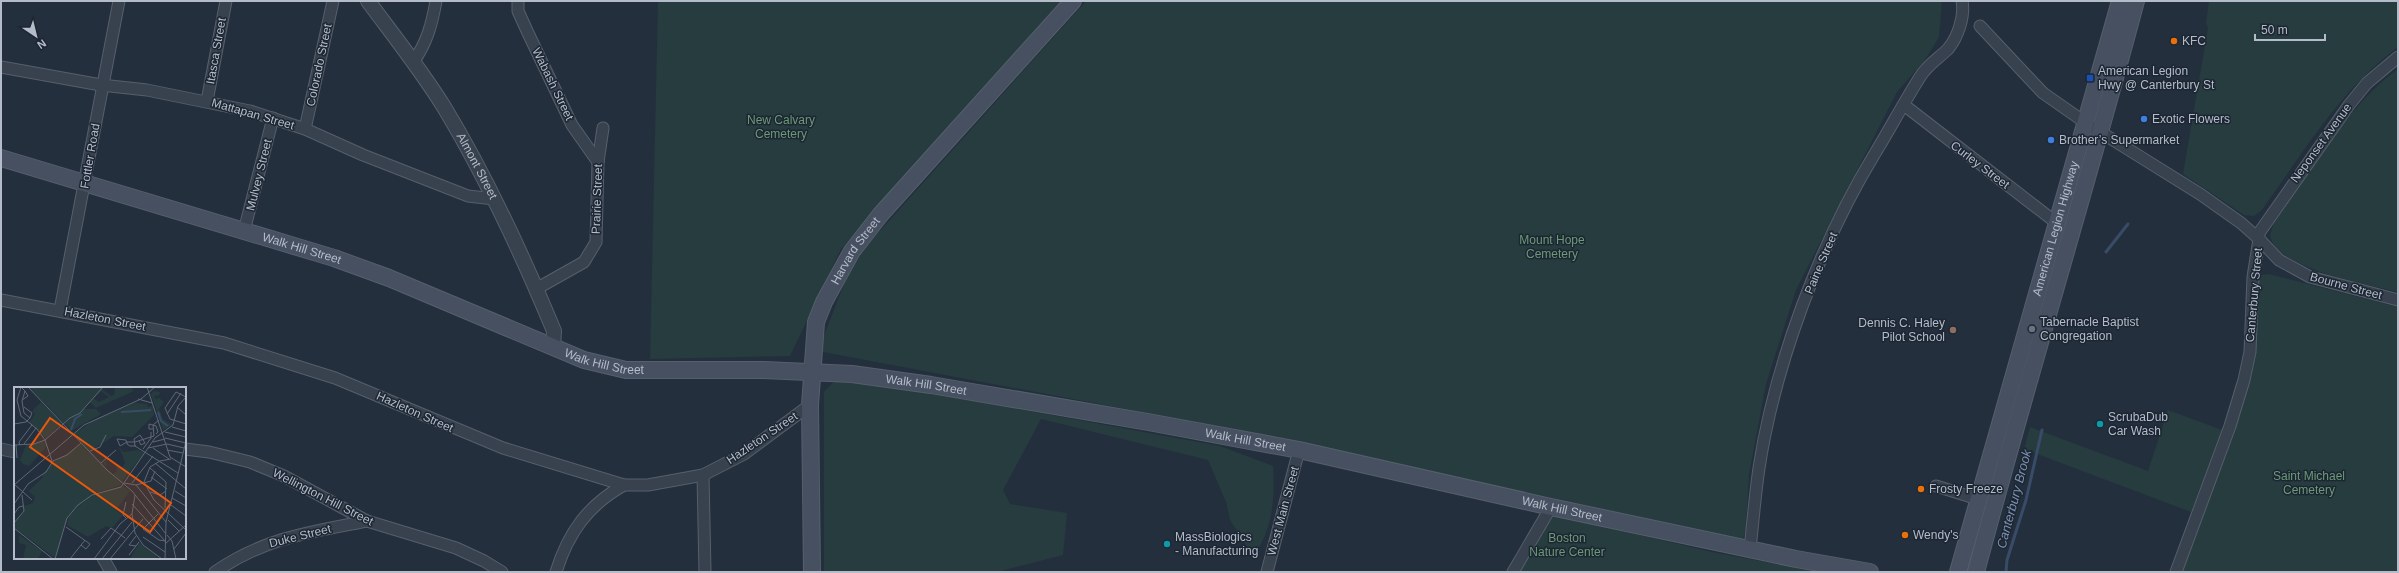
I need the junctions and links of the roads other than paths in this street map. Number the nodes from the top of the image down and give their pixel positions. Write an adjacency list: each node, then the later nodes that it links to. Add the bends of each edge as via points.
1 (119, 1): 15 (street, Fottler Road)
2 (226, 1): 16 (street, Itasca Street)
3 (333, 1): 21 (street, Colorado Street)
4 (368, 1): 13 (street, Almont Street)
5 (436, 1): 13 (street, via 424,47)
6 (518, 1): 24 (street, Wabash Street, via 518,11 572,125)
7 (1073, 1): 35 (main road, Harvard Street, via 915,174 852,251 816,322)
8 (2120, 1): 19 (main road, American Legion Highway)
9 (2136, 1): 22 (main road, American Legion Highway)
10 (1963, 4): 17 (street, Paine Street, via 1959,28 1948,48 1921,76)
11 (1980, 26): 19 (street, Canterbury Street, via 2043,93)
12 (2398, 57): 29 (street, Neponset Avenue, via 2367,83 2349,104 2261,226)
13 (414, 61): 26 (street, Almont Street, via 444,107)
14 (1, 67): 15 (street, Mattapan Street)
15 (101, 85): 16 (street, Mattapan Street, via 148,90); 25 (street, Fottler Road)
16 (207, 101): 18 (street, Mattapan Street)
17 (1904, 105): 27 (street, Curley Street); 47 (street, Paine Street, via 1857,184 1825,251 1796,325 1777,384 1759,467)
18 (273, 118): 21 (street, Mattapan Street); 28 (street, Mulvey Street)
19 (2086, 123): 22 (street, Canterbury Street); 27 (main road, American Legion Highway)
20 (603, 128): 24 (street, Prairie Street)
21 (305, 129): 26 (street, Mattapan Street, via 468,196)
22 (2101, 132): 29 (street, Canterbury Street, via 2200,194 2242,224); 59 (main road, American Legion Highway)
23 (1, 158): 25 (main road, Walk Hill Street)
24 (598, 162): 30 (street, Prairie Street, via 596,242 584,262)
25 (86, 183): 28 (main road, Walk Hill Street); 33 (street, Fottler Road, via 73,236)
26 (494, 200): 30 (street, Almont Street)
27 (2058, 224): 44 (main road, American Legion Highway)
28 (244, 231): 34 (main road, Walk Hill Street, via 334,258 389,278)
29 (2259, 240): 32 (street, Bourne Street, via 2279,260 2310,277); 60 (street, Canterbury Street, via 2254,277 2250,352 2244,380)
30 (536, 289): 34 (street, Almont Street, via 554,331)
31 (1, 300): 33 (street, Hazleton Street)
32 (2398, 300)
33 (60, 310): 42 (street, Hazleton Street, via 224,343 354,386 461,433 502,448)
34 (553, 347): 35 (main road, Walk Hill Street, via 584,360 626,370 764,370)
35 (813, 373): 36 (main road, Harvard Street); 39 (main road, Walk Hill Street, via 852,374 931,385)
36 (810, 405): 41 (street, Hazleton Street, via 744,454); 54 (main road, Harvard Street)
37 (1, 449): 40 (street)
38 (186, 450): 46 (street, Wellington Hill Street, via 208,452 250,462 284,476)
39 (1299, 450): 45 (main road, Walk Hill Street); 55 (street, West Main Street)
40 (14, 452)
41 (703, 475): 42 (street, Hazleton Street, via 661,483); 53 (street)
42 (624, 485): 52 (street, via 609,493 582,517 563,550)
43 (1936, 486): 44 (street)
44 (1978, 499): 58 (main road, American Legion Highway)
45 (1551, 507): 47 (main road, Walk Hill Street); 56 (street)
46 (367, 521): 50 (street, Duke Street, via 271,542); 51 (street, Wellington Hill Street, via 456,548)
47 (1750, 549): 57 (main road, Walk Hill Street)
48 (104, 559): 49 (street)
49 (111, 572)
50 (216, 572)
51 (502, 572)
52 (556, 572)
53 (705, 572)
54 (812, 572)
55 (1267, 572)
56 (1513, 572)
57 (1870, 572)
58 (1958, 572)
59 (1976, 572)
60 (2176, 572)

